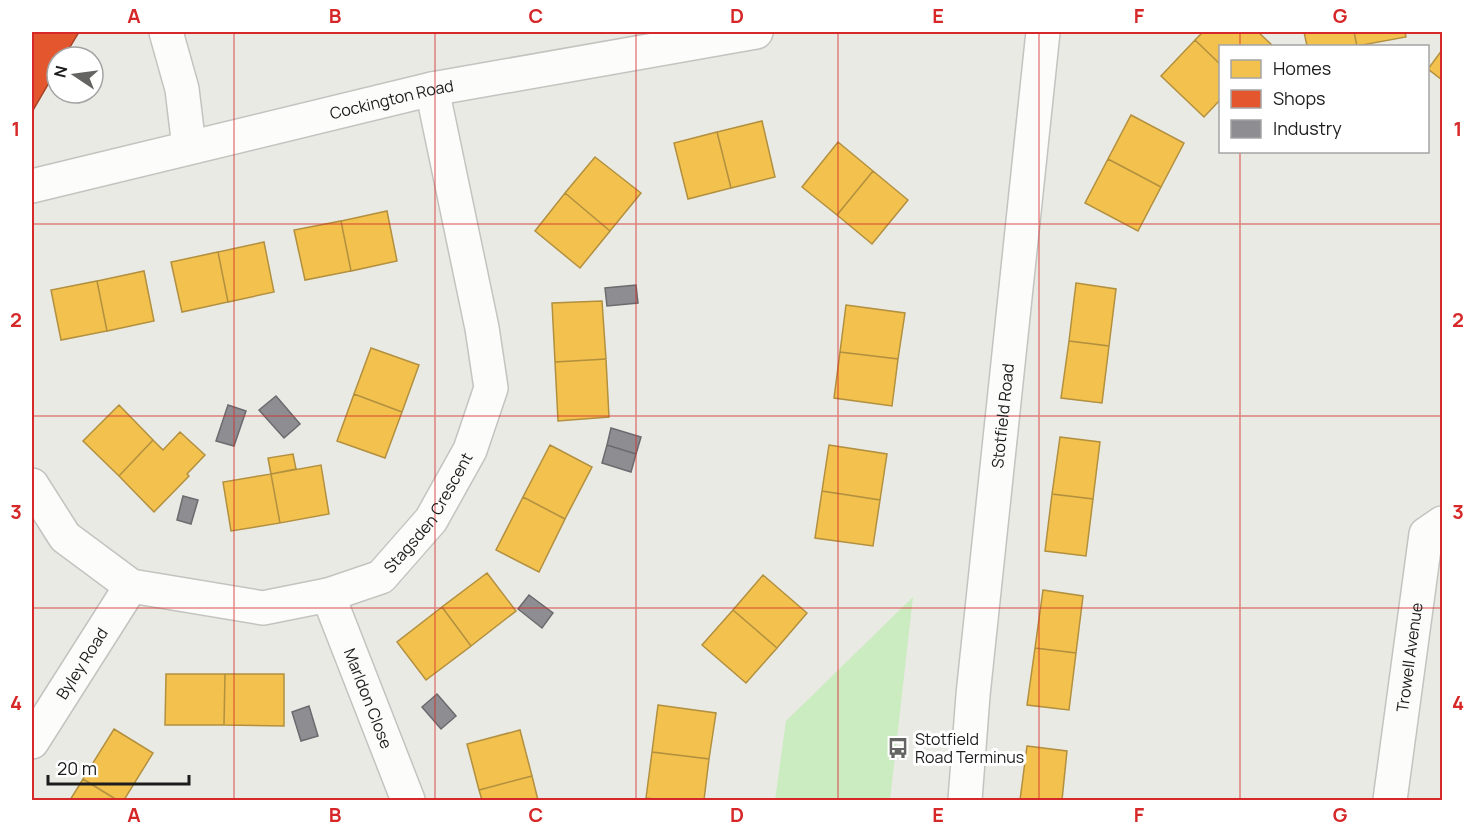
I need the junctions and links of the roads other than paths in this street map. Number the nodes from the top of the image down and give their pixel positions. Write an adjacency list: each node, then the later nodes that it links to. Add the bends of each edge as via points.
1 (166, 32): 5 (street, via 182,89)
2 (756, 32): 4 (street, Cockington Road)
3 (1043, 32): 13 (street, Stotfield Road)
4 (432, 89): 5 (street, Cockington Road); 10 (street, Stagsden Crescent, via 491,388 470,450 431,520 381,577)
5 (189, 147): 6 (street, Cockington Road)
6 (32, 186)
7 (32, 485): 9 (street, Stagsden Crescent, via 65,537)
8 (1443, 523): 14 (street, Trowell Avenue, via 1426,534)
9 (131, 586): 10 (street, Stagsden Crescent, via 263,608); 11 (street, Byley Road)
10 (328, 595): 12 (street, Marldon Close)
11 (32, 742)
12 (408, 801)
13 (965, 801)
14 (1390, 801)

